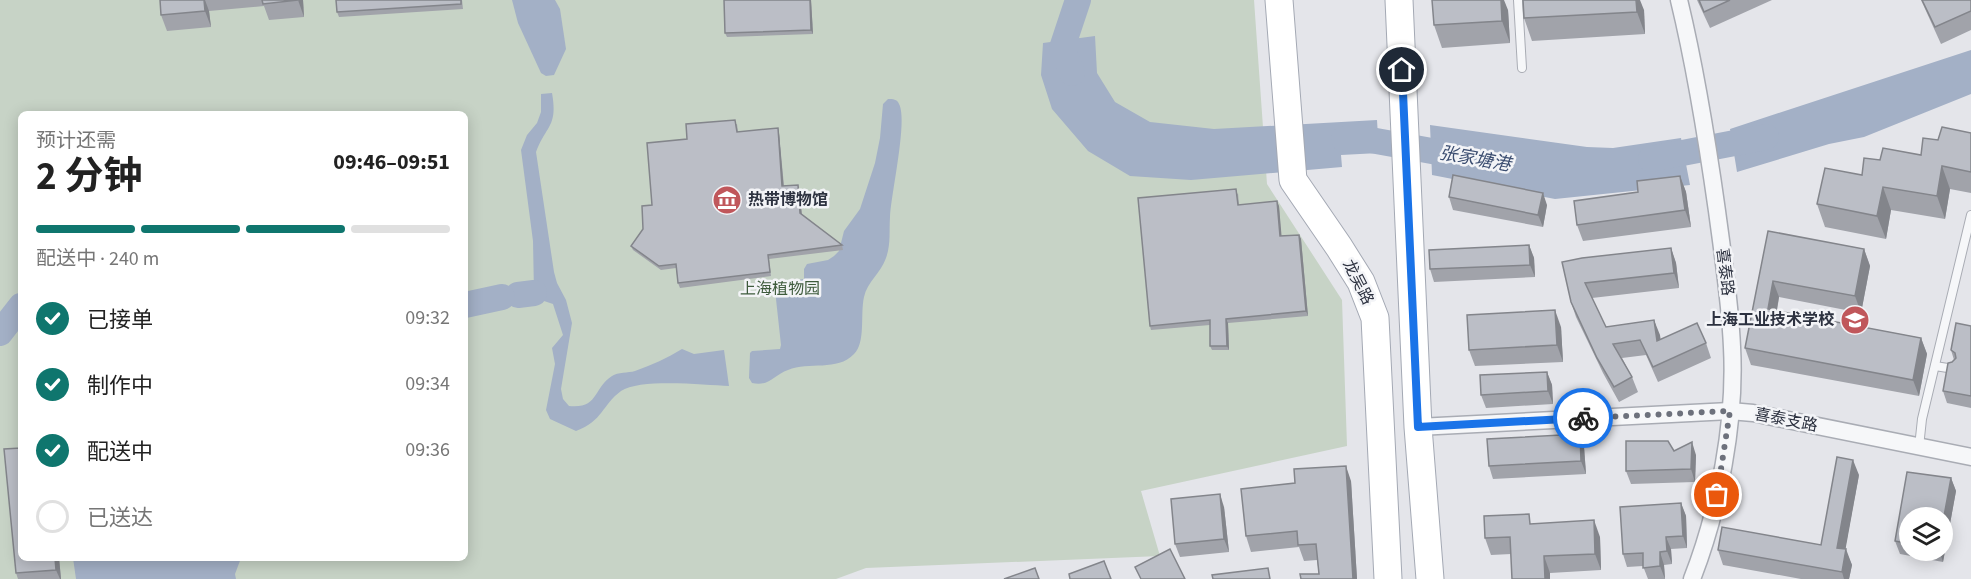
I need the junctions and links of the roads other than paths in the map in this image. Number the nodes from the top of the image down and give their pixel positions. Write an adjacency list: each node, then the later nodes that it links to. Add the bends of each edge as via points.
1 (1279, 0): 13 (main road, 龙吴路, via 1293,180 1361,282 1375,318)
2 (1399, 0): 10 (main road)
3 (1518, 0): 5 (lane)
4 (1679, 0): 9 (street, 喜泰路, via 1705,128 1730,316)
5 (1522, 68)
6 (1971, 215): 7 (lane)
7 (1935, 366): 8 (lane); 11 (lane, via 1925,387)
8 (1954, 369)
9 (1730, 411): 10 (street, 喜泰支路); 11 (street, 喜泰支路); 15 (street, 喜泰路, via 1710,526)
10 (1418, 427): 14 (main road)
11 (1918, 447): 12 (street, 喜泰支路)
12 (1971, 457)
13 (1388, 579)
14 (1430, 579)
15 (1692, 579)

